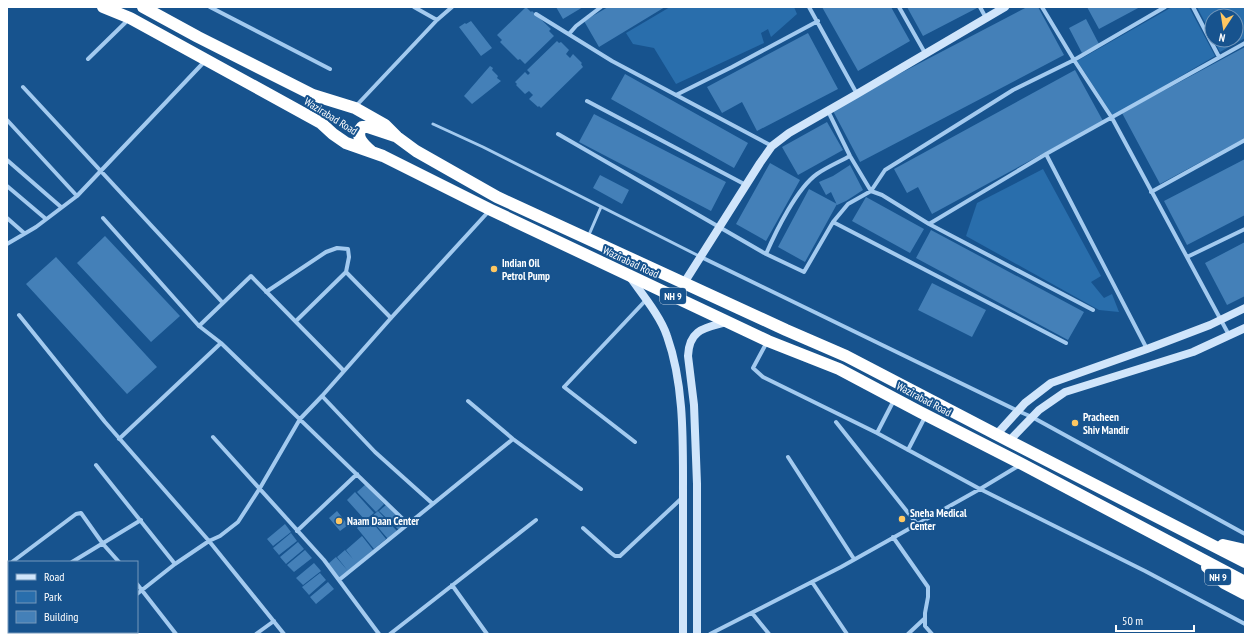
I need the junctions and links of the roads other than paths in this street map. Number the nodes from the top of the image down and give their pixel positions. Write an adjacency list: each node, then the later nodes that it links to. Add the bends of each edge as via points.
1 (103, 7): 15 (highway, Wazirabad Road / NH 9)
2 (143, 7): 31 (highway, Wazirabad Road / NH 9, via 313,94)
3 (210, 7): 26 (street)
4 (414, 7): 17 (street)
5 (452, 7): 17 (street)
6 (601, 7): 19 (street)
7 (809, 7): 18 (street)
8 (899, 7): 21 (street)
9 (980, 7): 16 (street)
10 (1005, 7): 16 (main road)
11 (1042, 7): 25 (street)
12 (1165, 7): 25 (street)
13 (1192, 7): 22 (street)
14 (536, 14): 19 (street)
15 (130, 18): 23 (street); 24 (highway, Wazirabad Road / NH 9)
16 (986, 18): 21 (main road)
17 (437, 20): 31 (street)
18 (818, 21): 28 (street); 29 (street)
19 (569, 34): 29 (street, via 612,61)
20 (1245, 43): 22 (street)
21 (925, 53): 28 (main road)
22 (1219, 57): 33 (street)
23 (88, 59)
24 (207, 59): 40 (highway, Wazirabad Road / NH 9, via 322,123 346,143); 44 (street)
25 (1074, 60): 33 (street); 47 (street, via 1013,90 885,170)
26 (330, 69)
27 (23, 87): 44 (street)
28 (857, 94): 32 (main road)
29 (676, 95): 39 (street)
30 (587, 101): 46 (street)
31 (355, 108): 37 (highway, Wazirabad Road / NH 9, via 385,125)
32 (828, 110): 39 (main road); 42 (street)
33 (1112, 118): 41 (street); 48 (street)
34 (7, 120): 49 (street)
35 (433, 124): 51 (lane)
36 (558, 134): 58 (street)
37 (397, 137): 40 (highway, via 362,127 359,134 362,142); 61 (highway, Wazirabad Road / NH 9, via 416,152 497,197)
38 (1245, 140): 48 (street)
39 (772, 146): 46 (main road)
40 (372, 152): 52 (highway, Wazirabad Road / NH 9)
41 (1046, 154): 57 (street); 85 (street)
42 (850, 156): 47 (street); 63 (street, via 816,174 800,192)
43 (7, 160): 50 (street)
44 (100, 171): 49 (street); 71 (street)
45 (7, 186): 55 (street)
46 (747, 186): 58 (main road)
47 (871, 191): 56 (street, via 848,204); 57 (street)
48 (1151, 192): 65 (street)
49 (77, 196): 50 (street)
50 (61, 207): 55 (street)
51 (601, 207): 61 (lane); 64 (lane)
52 (490, 210): 67 (highway, Wazirabad Road / NH 9); 75 (street)
53 (7, 218): 60 (street)
54 (103, 218): 79 (street)
55 (46, 220): 60 (street)
56 (833, 222): 63 (street, via 804,272); 83 (street)
57 (929, 224): 73 (street)
58 (720, 228): 63 (street); 64 (main road)
59 (1245, 229): 65 (street)
60 (24, 233): 62 (street)
61 (587, 238): 68 (highway, Wazirabad Road / NH 9)
62 (7, 244)
63 (766, 254)
64 (701, 257): 68 (main road); 90 (street)
65 (1187, 257): 76 (street)
66 (346, 272): 69 (street, via 348,249 337,248 326,252); 75 (street); 77 (street)
67 (629, 275): 70 (main road); 78 (highway, Wazirabad Road / NH 9)
68 (684, 283): 96 (highway, Wazirabad Road / NH 9, via 846,356)
69 (266, 292): 71 (street, via 251,276); 77 (street)
70 (646, 300): 101 (street, via 564,387); 110 (main road, via 667,335 673,358 682,420)
71 (223, 303): 79 (street)
72 (1245, 308): 76 (main road)
73 (1093, 310)
74 (19, 315): 98 (street)
75 (390, 318): 86 (street)
76 (1221, 320): 81 (street); 85 (main road)
77 (296, 321): 86 (street)
78 (727, 322): 82 (highway, Wazirabad Road / NH 9); 150 (main road, via 701,330 694,335 688,349 694,404)
79 (199, 326): 84 (street)
80 (1245, 328): 81 (main road)
81 (1229, 335): 92 (main road, via 1193,352 1065,392)
82 (768, 341): 88 (highway, Wazirabad Road / NH 9, via 839,369); 95 (street, via 752,368 763,377)
83 (1066, 342)
84 (221, 343): 93 (street); 98 (street)
85 (1147, 349): 90 (main road, via 1051,382)
86 (344, 371): 87 (street)
87 (322, 396): 93 (street); 111 (street, via 375,452)
88 (895, 398): 91 (highway, Wazirabad Road / NH 9); 95 (street)
89 (468, 401): 99 (street)
90 (1018, 411): 92 (street); 96 (main road)
91 (926, 415): 102 (street); 104 (highway, Wazirabad Road / NH 9)
92 (1032, 417): 100 (main road); 118 (street)
93 (300, 419): 106 (street); 107 (street)
94 (836, 422): 115 (street)
95 (877, 433): 102 (street)
96 (997, 434): 100 (highway, Wazirabad Road / NH 9)
97 (213, 437): 107 (street)
98 (119, 439): 121 (street)
99 (513, 439): 108 (street); 111 (street)
100 (1009, 441): 120 (highway, Wazirabad Road / NH 9)
101 (635, 442)
102 (908, 450): 109 (street)
103 (788, 457): 125 (street)
104 (1022, 464): 109 (street); 124 (highway, Wazirabad Road / NH 9)
105 (96, 465): 112 (street)
106 (357, 474): 114 (street); 117 (street)
107 (260, 488): 117 (street); 121 (street, via 238,522)
108 (581, 489)
109 (980, 489): 115 (street); 142 (street, via 1145,570)
110 (683, 497): 116 (street, via 620,556 611,553); 149 (main road)
111 (432, 504): 114 (street)
112 (141, 520): 122 (street); 130 (street)
113 (536, 520): 135 (street)
114 (408, 524): 131 (street)
115 (916, 524): 119 (street)
116 (583, 528)
117 (297, 530): 131 (street)
118 (1245, 534)
119 (893, 537): 125 (street); 140 (street, via 928,587)
120 (1201, 539): 123 (highway, Wazirabad Road / NH 9); 129 (highway, Wazirabad Road / NH 9)
121 (209, 541): 130 (street); 141 (street)
122 (103, 544): 126 (street, via 81,513 76,514); 127 (street); 128 (street)
123 (1245, 550)
124 (1194, 556): 133 (highway, Wazirabad Road / NH 9); 138 (highway, Wazirabad Road / NH 9, via 1224,584)
125 (854, 559): 132 (street)
126 (13, 561)
127 (74, 561)
128 (118, 561)
129 (1245, 562)
130 (175, 564): 136 (street)
131 (339, 580): 146 (street)
132 (812, 582): 139 (street); 153 (street)
133 (1245, 582)
134 (138, 585): 136 (street)
135 (452, 585): 147 (street); 148 (street)
136 (142, 590): 137 (street); 143 (street)
137 (138, 593)
138 (1245, 594)
139 (752, 613): 151 (street); 152 (street)
140 (924, 619): 154 (street); 155 (street, via 925,626)
141 (274, 621): 144 (street); 145 (street)
142 (1245, 624)
143 (176, 634)
144 (256, 634)
145 (284, 634)
146 (379, 634)
147 (390, 634)
148 (487, 634)
149 (684, 634)
150 (697, 634)
151 (710, 634)
152 (769, 634)
153 (847, 634)
154 (908, 634)
155 (932, 634)

